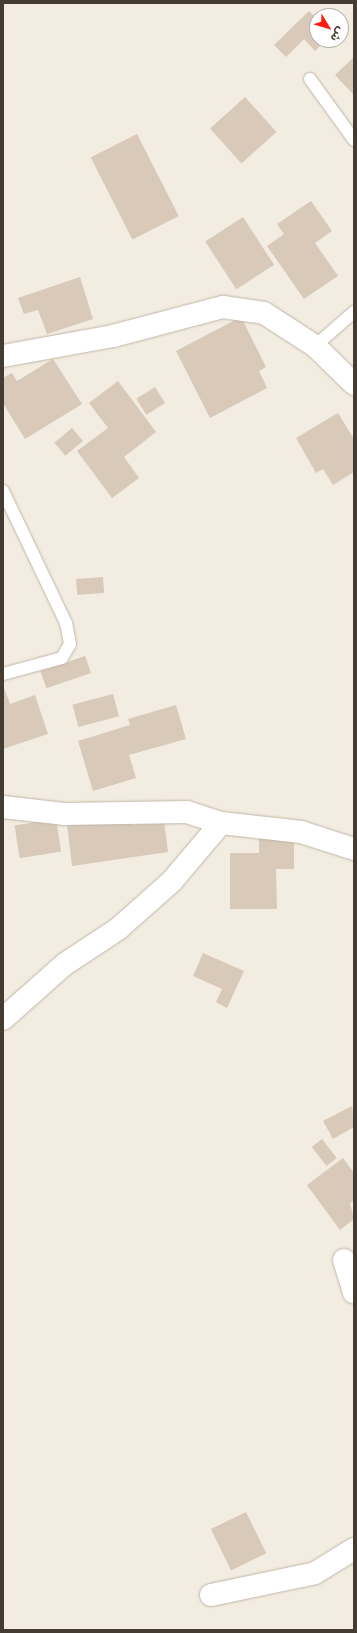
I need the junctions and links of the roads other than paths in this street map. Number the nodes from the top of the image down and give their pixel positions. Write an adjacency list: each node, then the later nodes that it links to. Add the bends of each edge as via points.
1 (310, 78): 2 (lane)
2 (354, 140)
3 (354, 312): 4 (lane)
4 (315, 346): 5 (street, via 264,313 223,307 113,336); 6 (street)
5 (3, 356)
6 (354, 384)
7 (3, 491): 8 (lane, via 66,623 70,644 62,658)
8 (3, 674)
9 (3, 807): 10 (street, via 64,814 187,812)
10 (221, 822): 11 (street, via 301,832); 12 (street, via 166,886 118,929 65,964)
11 (354, 849)
12 (3, 1018)
13 (344, 1260): 14 (street)
14 (354, 1293)
15 (354, 1549): 16 (street, via 315,1573)
16 (211, 1595)

